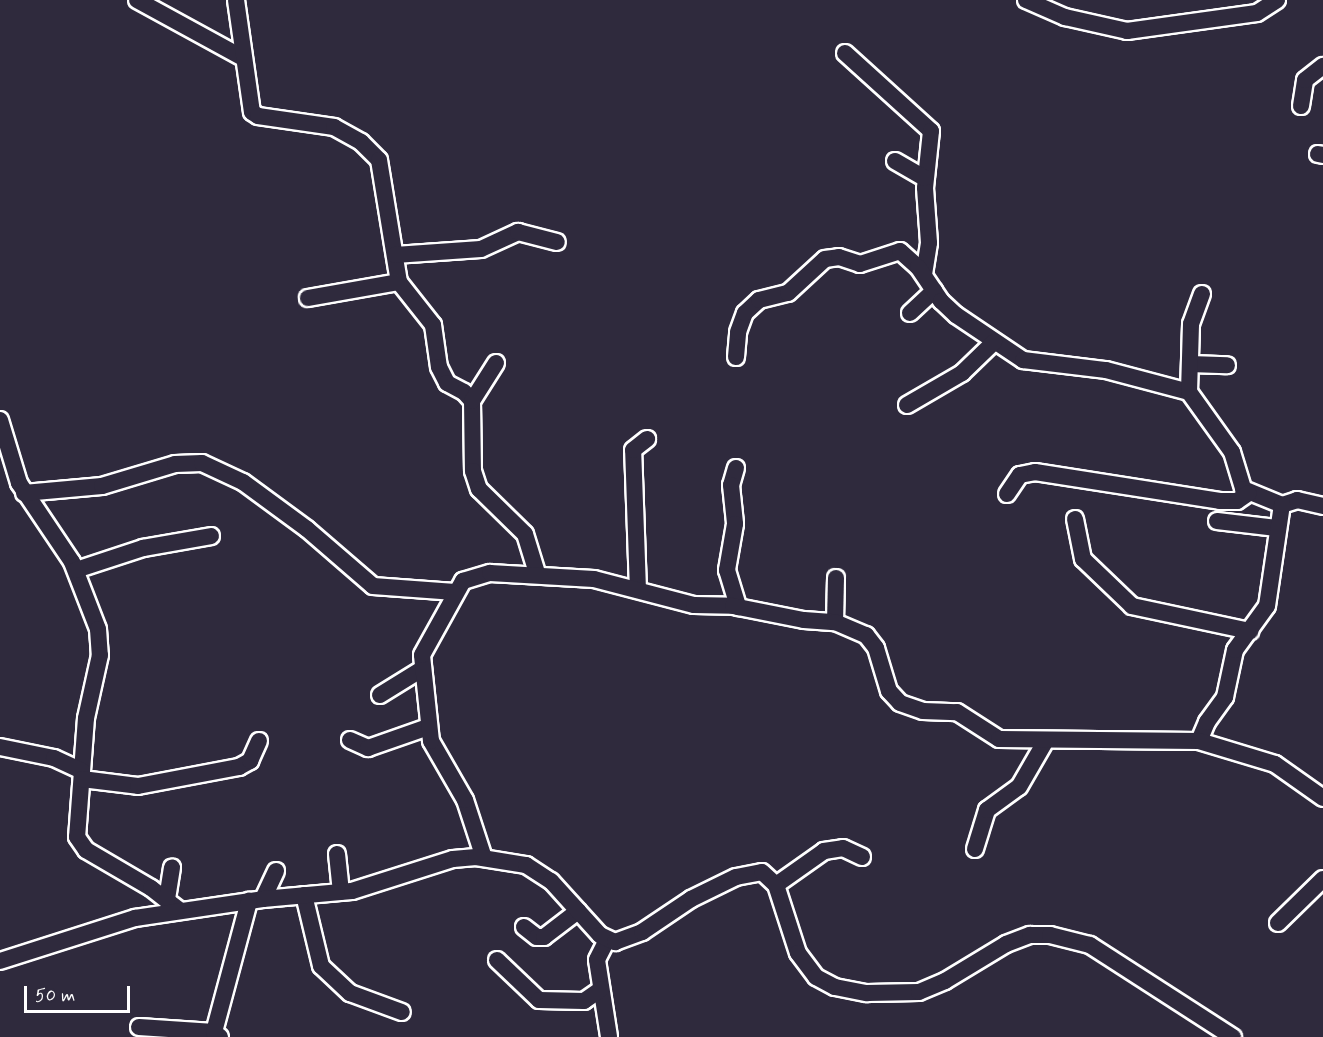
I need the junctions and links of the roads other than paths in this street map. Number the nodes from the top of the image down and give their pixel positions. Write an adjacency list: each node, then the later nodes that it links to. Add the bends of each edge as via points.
1 (137, 0): 6 (street)
2 (236, 0): 6 (street)
3 (1026, 0): 4 (street, via 1065,17 1127,31 1257,13)
4 (1277, 0)
5 (845, 53): 10 (street, via 929,127 932,136)
6 (243, 58): 12 (street, via 252,112 334,127 361,142 379,160)
7 (1323, 66): 8 (street, via 1305,80)
8 (1301, 106)
9 (896, 161): 10 (street)
10 (925, 178): 13 (street, via 929,243)
11 (557, 242): 12 (street, via 518,232 481,249)
12 (395, 255): 14 (street)
13 (924, 275): 15 (street); 20 (street, via 900,251 860,264 839,257 825,259 788,293 749,307 738,332)
14 (399, 282): 17 (street); 25 (street, via 433,325 439,367 447,383)
15 (934, 291): 18 (street); 19 (street, via 956,315)
16 (1202, 294): 22 (street, via 1192,315)
17 (308, 298)
18 (910, 313)
19 (994, 342): 24 (street, via 1029,362 1106,370); 26 (street, via 962,373)
20 (736, 357)
21 (496, 363): 25 (street)
22 (1190, 364): 23 (street); 24 (street)
23 (1227, 365)
24 (1189, 392): 31 (street, via 1232,452 1240,482)
25 (472, 401): 40 (street, via 475,479 484,495 525,534)
26 (907, 405)
27 (0, 420): 30 (street)
28 (647, 439): 42 (street, via 633,450)
29 (736, 468): 44 (street, via 731,485 735,524 727,570)
30 (24, 493): 39 (street); 43 (street, via 102,486 186,462 208,465 243,482 374,586)
31 (1249, 493): 32 (street, via 1237,501 1220,501 1035,472 1020,475); 33 (street)
32 (1007, 494)
33 (1282, 505): 34 (street, via 1297,500); 37 (street)
34 (1323, 506)
35 (1075, 519): 46 (street, via 1083,559 1132,606)
36 (1217, 521): 37 (street)
37 (1277, 528): 46 (street, via 1271,592 1263,614)
38 (211, 536): 39 (street, via 149,546)
39 (76, 570): 55 (street, via 92,606 100,655 86,718)
40 (537, 573): 42 (street, via 594,579); 43 (street, via 471,577)
41 (836, 578): 45 (street)
42 (638, 590): 44 (street, via 694,605)
43 (455, 592): 47 (street, via 424,648)
44 (738, 607): 45 (street, via 804,620)
45 (835, 621): 53 (street, via 866,635 876,648 889,691 900,703 922,711 957,712 1006,742)
46 (1250, 631): 52 (street, via 1235,650 1221,707 1207,722)
47 (422, 669): 48 (street); 49 (street)
48 (380, 694)
49 (429, 727): 50 (street, via 368,748); 60 (street, via 438,756 465,800)
50 (350, 740)
51 (259, 741): 55 (street, via 249,761 239,767 138,786)
52 (1199, 741): 53 (street); 56 (street, via 1275,764)
53 (1045, 742): 57 (street, via 1019,787 989,806)
54 (0, 747): 55 (street, via 54,758)
55 (82, 775): 68 (street, via 77,830 80,844)
56 (1323, 798)
57 (975, 849)
58 (337, 854): 65 (street)
59 (862, 857): 64 (street, via 843,848 824,851)
60 (484, 858): 65 (street, via 453,859); 69 (street, via 526,865 551,881)
61 (172, 867): 68 (street)
62 (276, 871): 67 (street)
63 (1323, 879): 70 (street)
64 (776, 885): 72 (street, via 762,872 736,877 691,899 634,936 615,942); 80 (street, via 798,953 816,977 835,987 867,993 919,992 1006,944 1030,935 1050,934 1090,945)
65 (341, 892): 66 (street)
66 (304, 895): 67 (street); 76 (street, via 321,966 350,993)
67 (256, 900): 68 (street); 78 (street)
68 (173, 905): 74 (street)
69 (578, 911): 71 (street, via 544,937 537,937); 72 (street)
70 (1278, 923)
71 (524, 927)
72 (607, 940): 75 (street, via 597,960)
73 (497, 960): 75 (street, via 539,1000 584,1002)
74 (0, 961)
75 (601, 989): 79 (street)
76 (402, 1012)
77 (140, 1028): 78 (street)
78 (217, 1035)
79 (609, 1037)
80 (1233, 1037)

